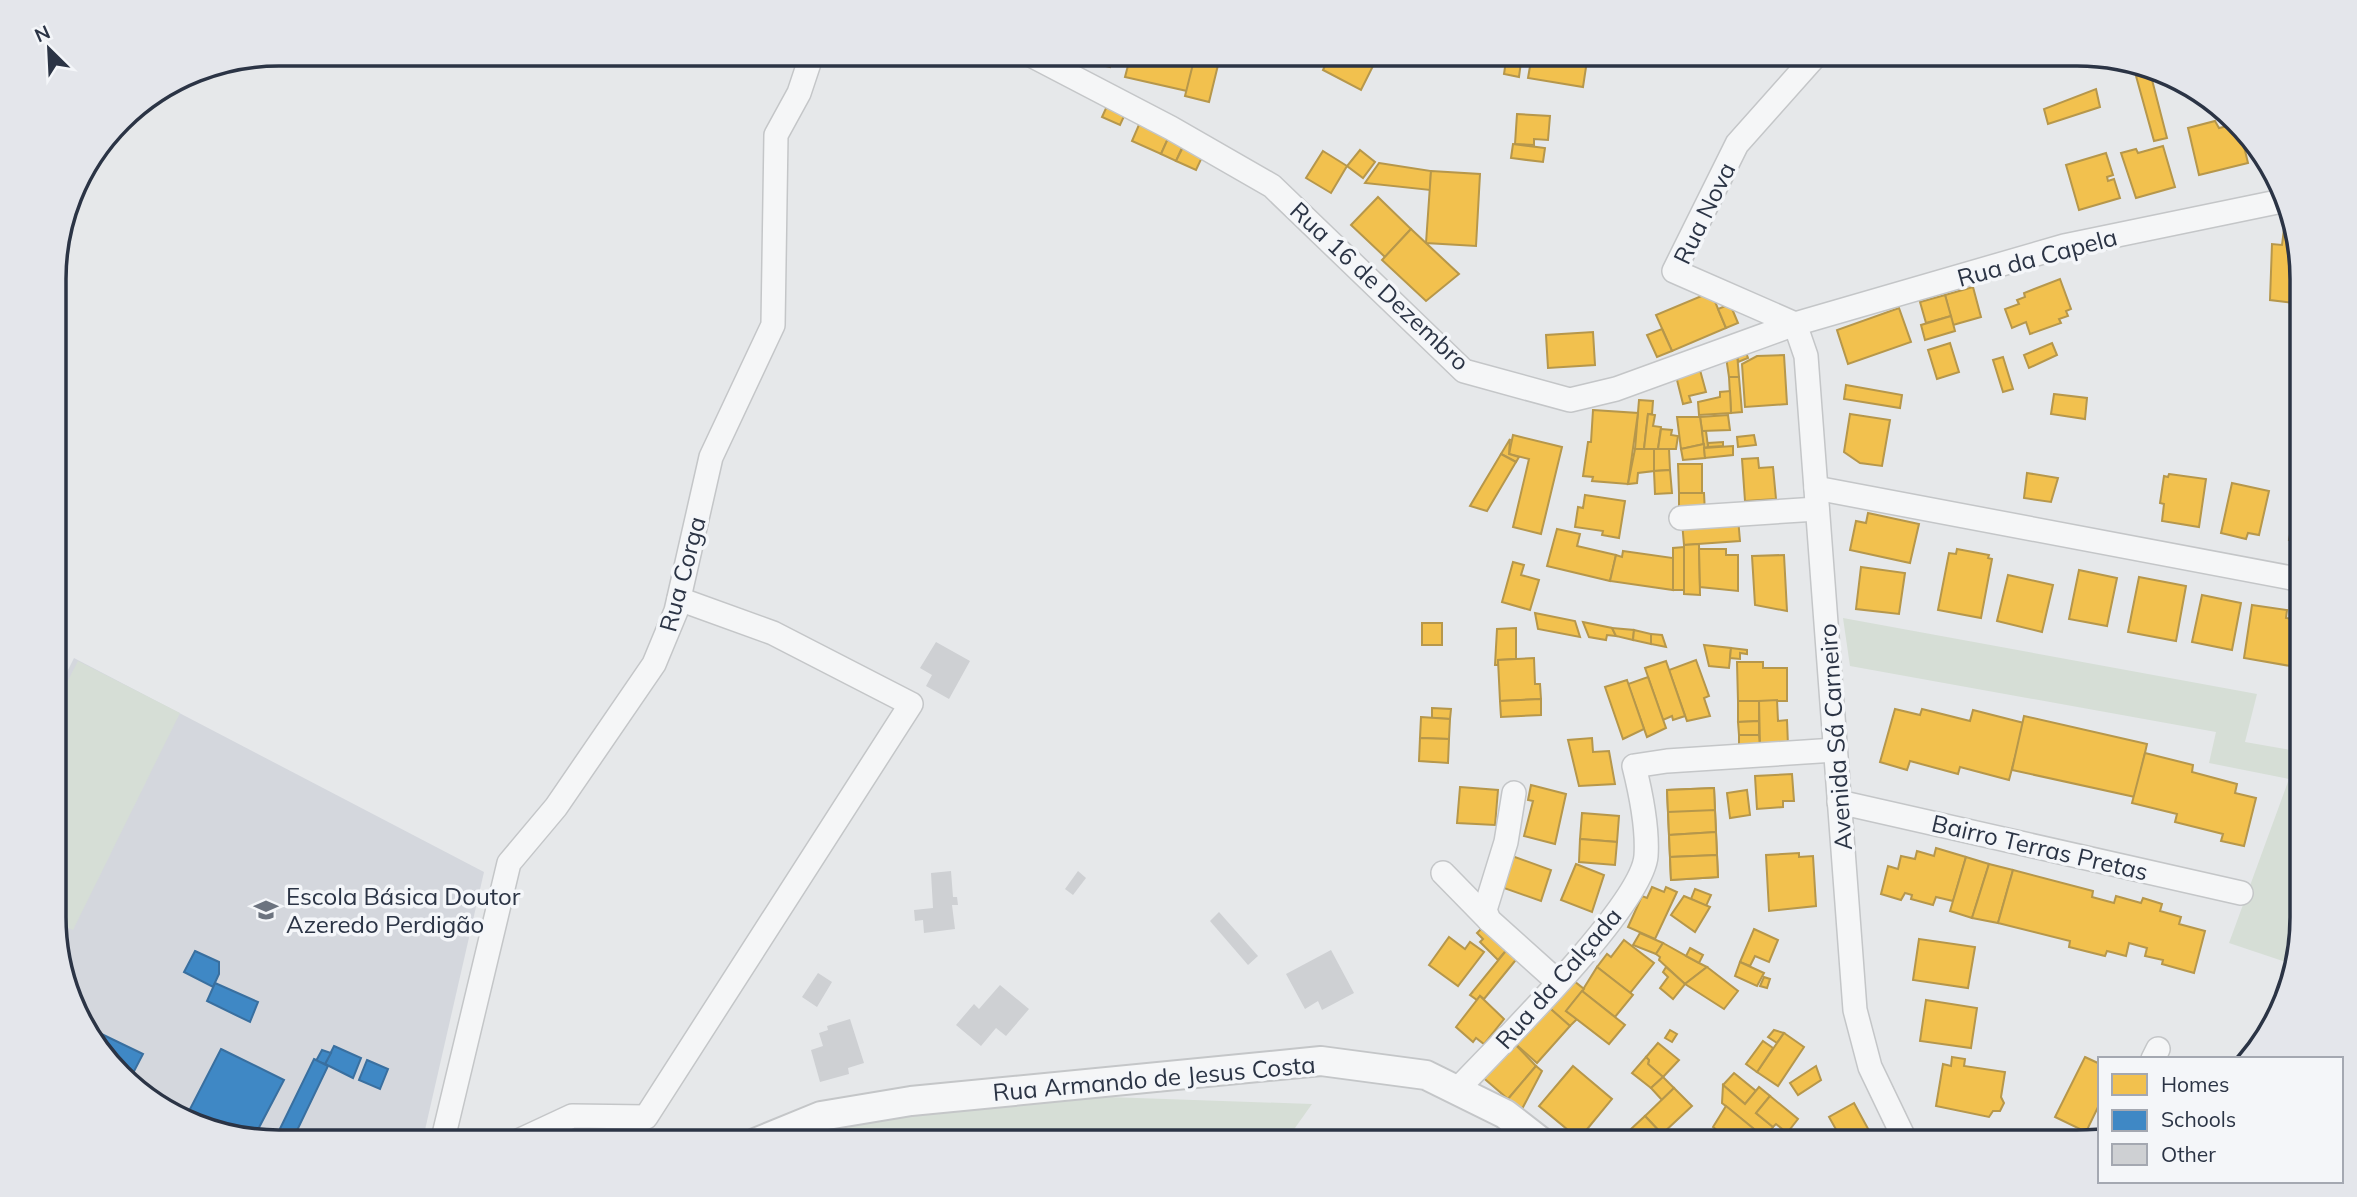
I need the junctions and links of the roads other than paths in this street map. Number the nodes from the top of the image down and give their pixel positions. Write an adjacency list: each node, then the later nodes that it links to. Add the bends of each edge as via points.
1 (808, 67): 9 (street, Rua Corga, via 776,135 773,325 711,457)
2 (1054, 67): 5 (street, Rua 16 de Dezembro, via 1272,186 1464,371 1570,400 1616,389)
3 (1805, 67): 5 (street, Rua Nova, via 1737,144 1674,271)
4 (2276, 202): 5 (street, Rua da Capela, via 2064,246)
5 (1795, 324): 6 (street, Avenida Sá Carneiro, via 1806,356)
6 (1817, 499): 7 (street); 8 (street); 10 (street, Avenida Sá Carneiro)
7 (1681, 518)
8 (2291, 578)
9 (679, 599): 18 (street, Rua Corga, via 654,664 556,807 509,863); 19 (street, via 772,633 911,704 646,1117 572,1116)
10 (1835, 750): 12 (street, Avenida Sá Carneiro); 16 (street, Rua da Calçada, via 1634,766 1646,858 1623,905)
11 (1514, 793): 15 (street, via 1506,842 1485,910)
12 (1839, 802): 14 (street, Bairro Terras Pretas); 22 (street, Avenida Sá Carneiro, via 1855,1010 1870,1067)
13 (1443, 873): 15 (street)
14 (2241, 893)
15 (1489, 919): 16 (street)
16 (1558, 982): 17 (street, Rua da Calçada)
17 (1457, 1090): 20 (street, Rua Armando de Jesus Costa, via 1426,1075 1321,1061 911,1101 821,1116); 21 (street, Rua Armando de Jesus Costa)
18 (445, 1130)
19 (542, 1130)
20 (787, 1130)
21 (1526, 1130)
22 (1900, 1130)

